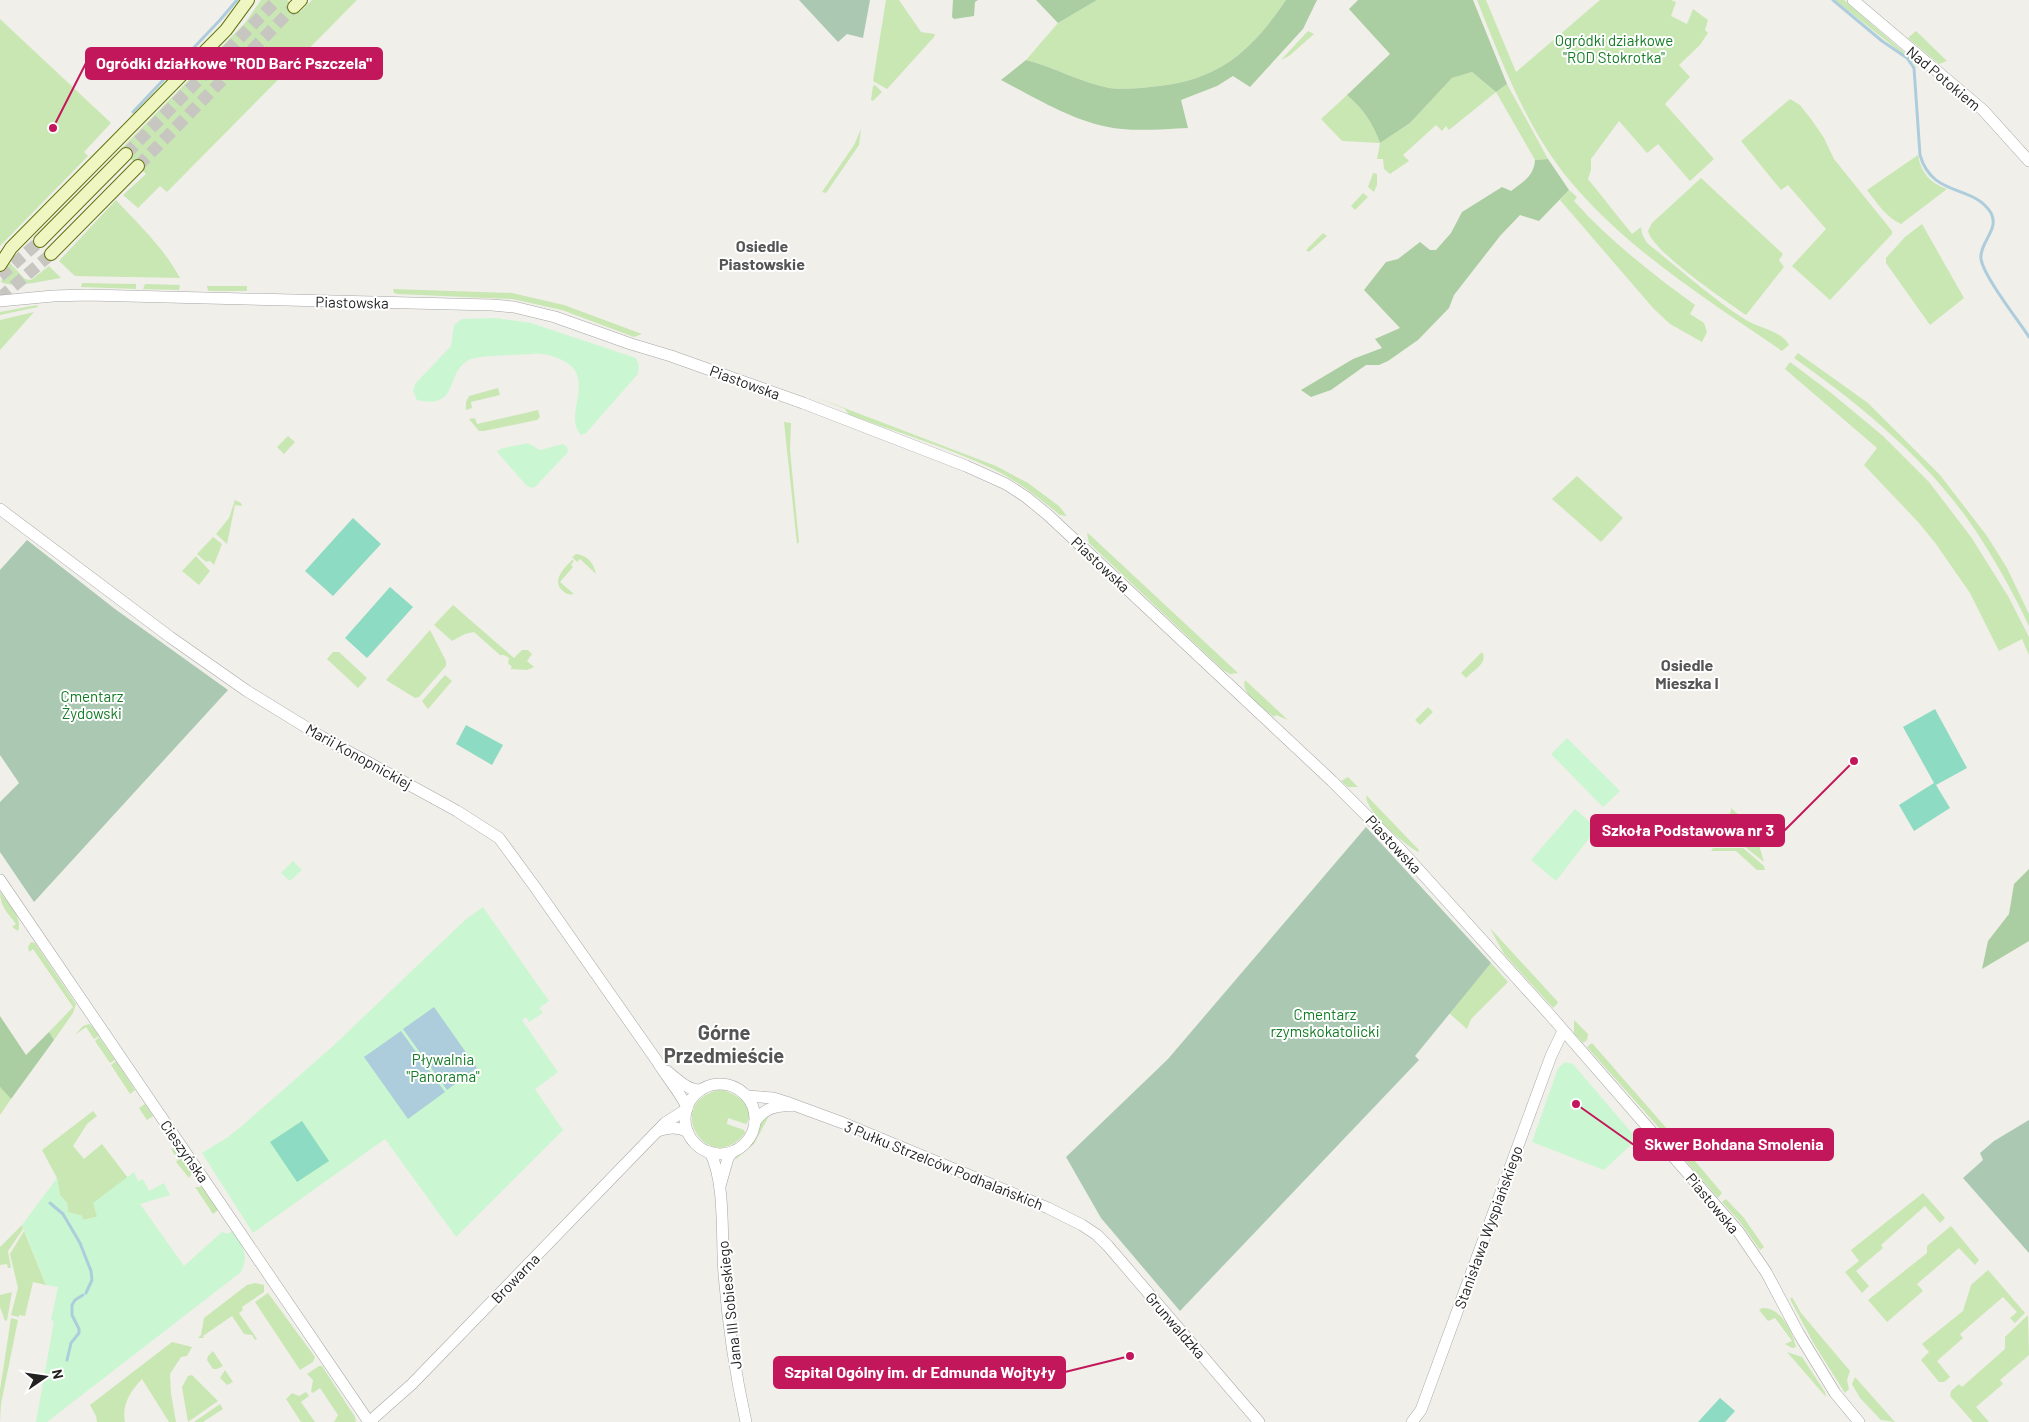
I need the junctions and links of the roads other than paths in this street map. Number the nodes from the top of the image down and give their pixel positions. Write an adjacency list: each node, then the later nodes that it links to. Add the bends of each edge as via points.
1 (248, 0): 8 (main road, via 226,30 11,248)
2 (1853, 0): 4 (street, Nad Potokiem, via 1982,110)
3 (126, 154): 6 (main road)
4 (2029, 161)
5 (138, 166): 7 (main road)
6 (40, 241)
7 (51, 254)
8 (0, 265)
9 (0, 302): 12 (street, Piastowska, via 86,295 514,307 555,317 716,372 987,475 1026,497 1048,515 1368,815)
10 (0, 510): 13 (street, Marii Konopnickiej, via 247,691 499,838)
11 (0, 880): 25 (street, Cieszyńska)
12 (1563, 1031): 28 (street, Stanisława Wyspiańskiego, via 1421,1410); 29 (street, Piastowska, via 1742,1238 1766,1272 1835,1393)
13 (657, 1061): 14 (street, Marii Konopnickiej, via 684,1084); 17 (street, Marii Konopnickiej, via 685,1101)
14 (700, 1090): 15 (street, via 723,1084); 17 (street)
15 (747, 1096): 16 (street, 3 Pułku Strzelców Podhalańskich, via 778,1099); 18 (street)
16 (794, 1106): 18 (street, 3 Pułku Strzelców Podhalańskich, via 771,1108 760,1114); 24 (street, 3 Pułku Strzelców Podhalańskich, via 1048,1208)
17 (687, 1109): 19 (street, Browarna); 20 (street)
18 (755, 1122): 22 (street, via 748,1140)
19 (658, 1131): 20 (street, via 669,1128); 25 (street, Browarna, via 412,1384)
20 (688, 1132): 21 (street, via 700,1147)
21 (710, 1152): 22 (street); 23 (street, Jana III Sobieskiego)
22 (732, 1152): 23 (street, Jana III Sobieskiego)
23 (720, 1188): 26 (street, Jana III Sobieskiego, via 730,1337)
24 (1091, 1231): 27 (street, Grunwaldzka, via 1113,1252)
25 (369, 1422)
26 (746, 1422)
27 (1259, 1422)
28 (1412, 1422)
29 (1859, 1422)

